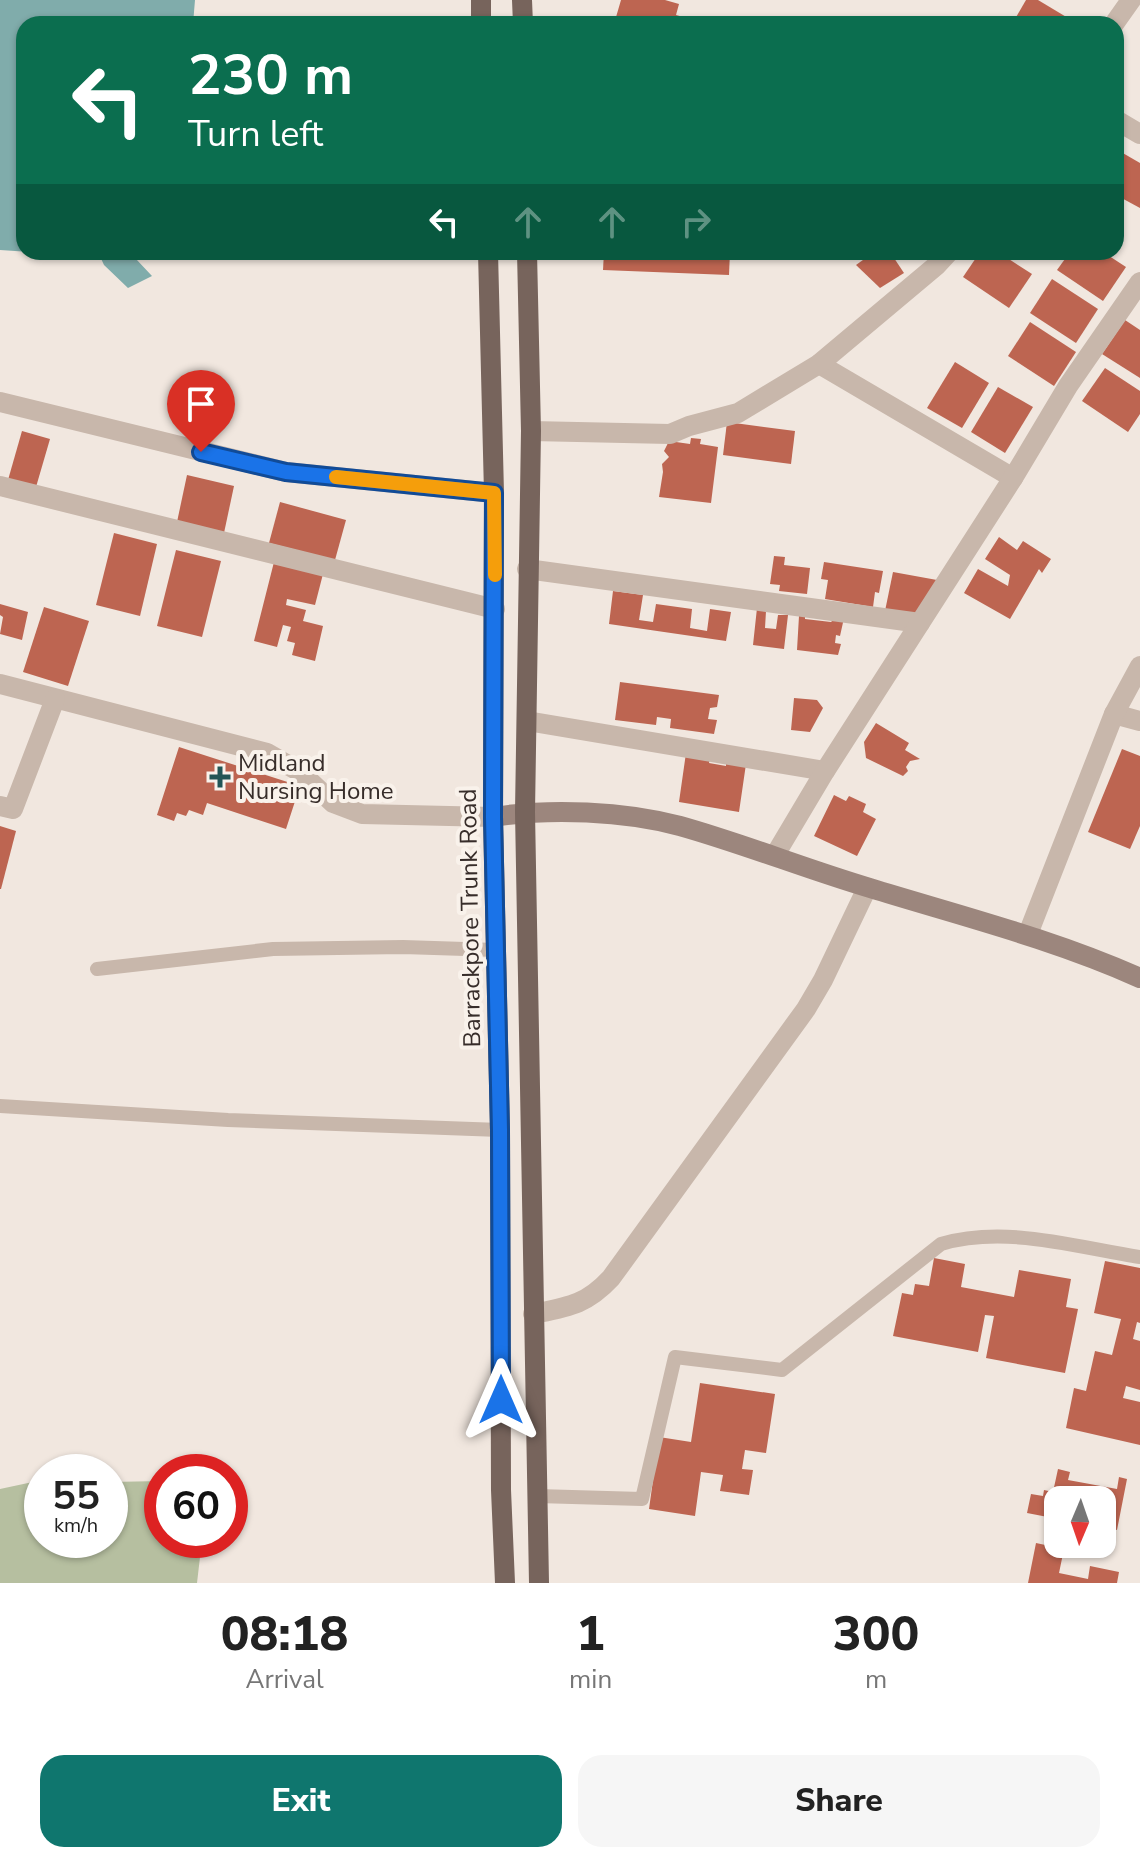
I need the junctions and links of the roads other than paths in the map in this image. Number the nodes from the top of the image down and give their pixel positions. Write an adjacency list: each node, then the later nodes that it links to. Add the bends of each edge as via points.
1 (488, 260): 10 (main road, Barrackpore Trunk Road)
2 (527, 260): 7 (main road)
3 (942, 260): 5 (street)
4 (1140, 282): 8 (street)
5 (819, 364): 7 (street, via 738,413 670,434); 8 (street)
6 (0, 402): 10 (street, via 286,472)
7 (531, 431): 11 (main road)
8 (1013, 478): 13 (street)
9 (0, 486): 12 (street)
10 (494, 493): 12 (main road, Barrackpore Trunk Road)
11 (527, 569): 13 (street); 18 (main road)
12 (495, 609): 23 (main road, Barrackpore Trunk Road)
13 (920, 623): 20 (street)
14 (1140, 666): 17 (street)
15 (0, 684): 16 (street)
16 (55, 699): 21 (street, via 13,809); 23 (street, via 267,753 300,772 333,803 362,814)
17 (1114, 714): 19 (street); 26 (street)
18 (527, 721): 20 (street); 22 (main road)
19 (1140, 721)
20 (825, 771): 24 (street)
21 (0, 806)
22 (525, 812): 23 (street); 24 (street, via 614,814 676,825); 33 (main road)
23 (493, 817): 27 (main road, Barrackpore Trunk Road)
24 (775, 855): 25 (street)
25 (867, 888): 26 (street); 33 (street, via 806,1009 611,1278 578,1305)
26 (1028, 934): 29 (street)
27 (496, 950): 28 (lane, via 273,949); 31 (main road, Barrackpore Trunk Road)
28 (97, 969)
29 (1140, 978)
30 (0, 1106): 31 (lane)
31 (500, 1130): 35 (main road, Barrackpore Trunk Road)
32 (1140, 1257): 34 (lane, via 1015,1237 968,1236 941,1244 782,1370 675,1357 642,1499)
33 (533, 1314): 34 (main road)
34 (537, 1496): 36 (main road)
35 (505, 1583)
36 (539, 1583)

